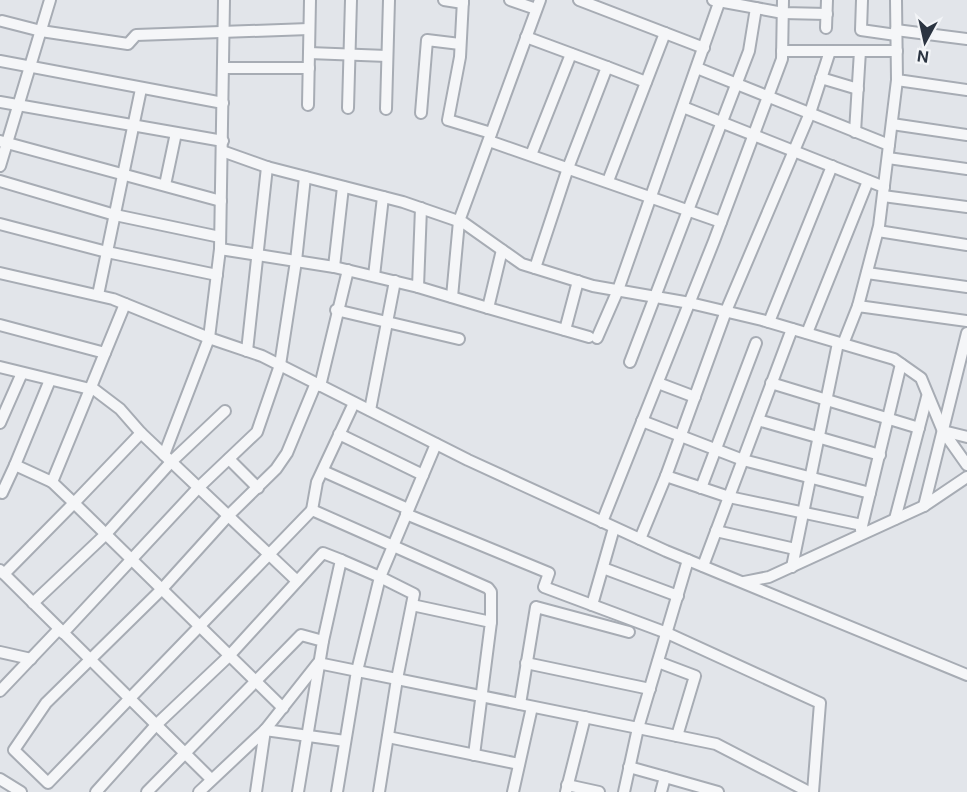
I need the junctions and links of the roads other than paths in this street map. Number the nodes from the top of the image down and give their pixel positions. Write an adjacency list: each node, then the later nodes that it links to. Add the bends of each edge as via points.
1 (50, 0): 22 (street)
2 (224, 0): 23 (street)
3 (310, 0): 21 (street)
4 (351, 0): 35 (street)
5 (389, 0): 37 (street)
6 (444, 0): 14 (street)
7 (510, 0): 15 (street)
8 (579, 0): 24 (street)
9 (783, 0): 17 (street)
10 (827, 0): 18 (street)
11 (862, 0): 25 (street, via 861,30)
12 (896, 0): 25 (street)
13 (718, 1): 16 (street); 29 (street)
14 (463, 2): 28 (street)
15 (538, 5): 26 (street)
16 (752, 5): 17 (street); 47 (street, via 749,51)
17 (783, 13): 18 (street); 30 (street)
18 (827, 14): 20 (street)
19 (2, 21): 22 (street)
20 (826, 27)
21 (309, 28): 23 (street); 34 (street)
22 (41, 31): 23 (street, via 128,44 136,35); 40 (street)
23 (223, 32): 41 (street)
24 (665, 33): 29 (street); 46 (street)
25 (896, 33): 27 (street); 33 (street)
26 (526, 37): 36 (street); 68 (street)
27 (967, 39)
28 (460, 44): 59 (street, via 427,40); 68 (street, via 448,120)
29 (704, 48): 43 (street)
30 (782, 51): 31 (street); 51 (street)
31 (830, 51): 32 (street); 44 (street)
32 (860, 51): 33 (street); 49 (street)
33 (897, 51): 45 (street)
34 (309, 53): 35 (street); 42 (street)
35 (349, 54): 37 (street); 57 (street)
36 (571, 54): 39 (street); 73 (street)
37 (387, 56): 58 (street)
38 (0, 61): 40 (street)
39 (607, 67): 46 (street); 78 (street)
40 (30, 68): 48 (street); 55 (street)
41 (223, 68): 42 (street); 53 (street)
42 (309, 68): 54 (street)
43 (697, 68): 47 (street); 56 (street)
44 (822, 78): 49 (street); 60 (street)
45 (897, 80): 50 (street); 62 (street)
46 (646, 82): 83 (street)
47 (736, 82): 51 (street); 61 (street)
48 (141, 88): 53 (street); 63 (street)
49 (858, 89): 64 (street)
50 (967, 90)
51 (768, 96): 60 (street); 66 (street)
52 (0, 102): 55 (street)
53 (223, 103): 70 (street)
54 (308, 105)
55 (18, 107): 63 (street); 69 (street)
56 (683, 107): 61 (street); 88 (street)
57 (348, 108)
58 (386, 109)
59 (421, 113)
60 (810, 113): 64 (street); 72 (street)
61 (722, 120): 66 (street); 93 (street)
62 (892, 124): 67 (street); 71 (street)
63 (134, 126): 65 (street); 80 (street)
64 (855, 132): 71 (street)
65 (176, 133): 70 (street); 85 (street)
66 (754, 134): 72 (street); 96 (street)
67 (967, 135)
68 (490, 137): 73 (street); 95 (street)
69 (3, 142): 75 (street); 80 (street)
70 (223, 146): 77 (street); 90 (street)
71 (889, 146): 74 (street)
72 (795, 150): 76 (street); 126 (street)
73 (531, 155): 78 (street)
74 (888, 158): 79 (street); 87 (street)
75 (0, 166)
76 (832, 166): 84 (street); 128 (street)
77 (267, 167): 81 (street); 104 (street)
78 (568, 168): 83 (street); 107 (street)
79 (967, 169)
80 (124, 173): 85 (street); 94 (street)
81 (305, 177): 86 (street); 105 (street)
82 (0, 181): 94 (street)
83 (608, 181): 88 (street)
84 (868, 181): 87 (street); 133 (street)
85 (165, 184): 90 (street)
86 (343, 187): 89 (street); 106 (street)
87 (884, 192): 91 (street); 98 (street)
88 (652, 196): 93 (street); 117 (street)
89 (383, 197): 92 (street); 112 (street)
90 (221, 201): 99 (street)
91 (967, 207)
92 (421, 208): 95 (street); 115 (street)
93 (687, 209): 96 (street); 120 (street)
94 (115, 215): 99 (street); 103 (street)
95 (459, 221): 102 (street); 119 (street)
96 (721, 222): 121 (street)
97 (0, 224): 103 (street)
98 (878, 231): 100 (street); 110 (street)
99 (220, 237): 101 (street)
100 (967, 245)
101 (220, 249): 104 (street); 111 (street)
102 (502, 250): 107 (street); 124 (street)
103 (107, 252): 111 (street); 118 (street)
104 (256, 255): 105 (street); 139 (street)
105 (296, 261): 106 (street); 143 (street)
106 (334, 267): 108 (street)
107 (535, 268): 113 (street)
108 (348, 270): 112 (street); 125 (street)
109 (0, 273): 118 (street)
110 (867, 273): 116 (street); 123 (street)
111 (217, 275): 135 (street)
112 (374, 276): 114 (street)
113 (578, 281): 117 (street); 132 (street)
114 (395, 282): 115 (street); 129 (street)
115 (418, 287): 119 (street)
116 (967, 287)
117 (618, 290): 120 (street); 132 (street, via 593,337)
118 (98, 296): 122 (street)
119 (452, 297): 124 (street)
120 (654, 297): 121 (street); 141 (street)
121 (690, 303): 126 (street); 147 (street)
122 (125, 304): 135 (street); 140 (street)
123 (858, 306): 127 (street); 138 (street)
124 (488, 308): 132 (street)
125 (336, 310): 129 (street); 149 (street)
126 (726, 311): 128 (street); 151 (street)
127 (967, 321)
128 (770, 322): 131 (street)
129 (387, 324): 136 (street); 155 (street)
130 (0, 325): 140 (street)
131 (792, 329): 133 (street); 148 (street)
132 (565, 330)
133 (807, 333): 138 (street)
134 (967, 333): 162 (street)
135 (209, 338): 139 (street); 171 (street)
136 (459, 339)
137 (756, 343): 169 (street)
138 (841, 344): 142 (street); 153 (street)
139 (247, 351): 143 (street)
140 (105, 353): 150 (street)
141 (630, 362)
142 (901, 364): 152 (street, via 921,378); 157 (street)
143 (280, 365): 149 (street); 172 (street, via 257,432)
144 (0, 368): 145 (street)
145 (22, 373): 146 (street); 160 (street)
146 (51, 380): 150 (street); 174 (street)
147 (658, 383): 151 (street); 159 (street)
148 (771, 383): 153 (street); 158 (street)
149 (318, 384): 154 (street); 183 (street, via 286,453)
150 (90, 388): 163 (street, via 120,409); 181 (street)
151 (695, 397): 165 (street)
152 (927, 397): 161 (street); 162 (street)
153 (827, 399): 157 (street); 167 (street)
154 (354, 403): 155 (street); 164 (street)
155 (370, 410): 168 (street)
156 (225, 411): 171 (street)
157 (889, 418): 161 (street); 170 (street)
158 (758, 420): 167 (street); 173 (street)
159 (642, 421): 165 (street); 195 (street)
160 (0, 423)
161 (919, 428): 194 (street)
162 (943, 431): 166 (street); 175 (street); 189 (street)
163 (141, 434): 171 (street); 188 (street)
164 (339, 435): 176 (street); 177 (street)
165 (681, 436): 169 (street); 178 (street)
166 (967, 437)
167 (819, 438): 170 (street); 179 (street)
168 (436, 444): 177 (street); 195 (street)
169 (717, 450): 173 (street); 184 (street)
170 (880, 454): 186 (street)
171 (168, 458): 182 (street); 199 (street)
172 (229, 459): 182 (street); 183 (street)
173 (742, 460): 179 (street); 187 (street)
174 (15, 465): 181 (street); 185 (street)
175 (967, 465)
176 (323, 471): 190 (street); 191 (street)
177 (423, 475): 191 (street)
178 (666, 476): 184 (street); 200 (street)
179 (810, 477): 186 (street); 192 (street)
180 (967, 477): 189 (street)
181 (52, 482): 188 (street)
182 (198, 488): 193 (street); 204 (street)
183 (258, 488): 193 (street)
184 (701, 488): 187 (street)
185 (0, 492)
186 (870, 493): 197 (street)
187 (729, 497): 192 (street); 198 (street)
188 (75, 503): 199 (street); 210 (street)
189 (924, 506): 194 (street)
190 (312, 510): 201 (street); 203 (street)
191 (407, 511): 201 (street); 218 (street, via 549,573 544,587)
192 (803, 513): 197 (street); 202 (street)
193 (228, 516): 203 (street); 214 (street)
194 (895, 519): 197 (street)
195 (602, 522): 196 (street)
196 (614, 528): 200 (street); 209 (street)
197 (861, 530): 208 (street)
198 (716, 531): 202 (street); 207 (street)
199 (106, 534): 204 (street); 216 (street)
200 (640, 539): 206 (street)
201 (393, 546): 211 (street); 219 (street, via 490,590)
202 (795, 549): 208 (street)
203 (270, 556): 212 (street); 220 (street)
204 (130, 558): 214 (street); 221 (street)
205 (341, 560): 211 (street); 212 (street, via 323,553); 224 (street)
206 (688, 560): 207 (street); 215 (street)
207 (703, 566): 213 (street)
208 (792, 567): 213 (street)
209 (603, 568): 215 (street); 218 (street)
210 (2, 572): 216 (street)
211 (380, 577): 217 (street, via 414,594); 232 (street)
212 (297, 581): 226 (street)
213 (744, 582): 233 (street)
214 (162, 590): 220 (street); 228 (street)
215 (678, 596): 223 (street)
216 (33, 603): 221 (street)
217 (412, 605): 219 (street); 234 (street)
218 (592, 605): 223 (street)
219 (490, 622): 238 (street)
220 (200, 627): 226 (street); 239 (street)
221 (61, 631): 227 (street); 228 (street)
222 (629, 632): 231 (street, via 538,606 534,610)
223 (667, 633): 229 (street); 272 (street, via 820,702)
224 (323, 641): 230 (street); 235 (street, via 301,635)
225 (0, 652): 227 (street)
226 (229, 656): 235 (street); 244 (street)
227 (31, 659): 237 (street)
228 (89, 659): 239 (street); 239 (street, via 46,703 14,750 48,783)
229 (658, 662): 236 (street); 248 (street, via 695,676)
230 (318, 663): 232 (street); 242 (street); 247 (street)
231 (526, 663): 236 (street); 240 (street)
232 (357, 671): 234 (street); 250 (street)
233 (967, 675)
234 (397, 679): 238 (street); 249 (street)
235 (255, 681): 242 (street); 251 (street)
236 (650, 688): 245 (street)
237 (0, 691)
238 (482, 696): 240 (street); 252 (street)
239 (129, 698): 244 (street)
240 (520, 704): 241 (street)
241 (532, 707): 243 (street); 253 (street)
242 (283, 708): 246 (street)
243 (585, 717): 245 (street); 258 (street)
244 (156, 725): 251 (street); 260 (street)
245 (638, 728): 248 (street); 254 (street)
246 (265, 730): 247 (street); 257 (street); 263 (street)
247 (307, 735): 250 (street); 264 (street)
248 (677, 736): 272 (street, via 716,744)
249 (388, 737): 252 (street); 266 (street)
250 (345, 741): 265 (street)
251 (184, 753): 257 (street); 261 (street)
252 (474, 755): 253 (street)
253 (519, 764): 267 (street)
254 (630, 767): 255 (street); 269 (street)
255 (665, 777): 270 (street); 271 (street)
256 (0, 779): 259 (street)
257 (211, 779): 262 (street)
258 (567, 788): 268 (street)
259 (21, 792)
260 (96, 792)
261 (147, 792)
262 (199, 792)
263 (256, 792)
264 (298, 792)
265 (337, 792)
266 (379, 792)
267 (513, 792)
268 (599, 792)
269 (624, 792)
270 (662, 792)
271 (718, 792)
272 (811, 792)

